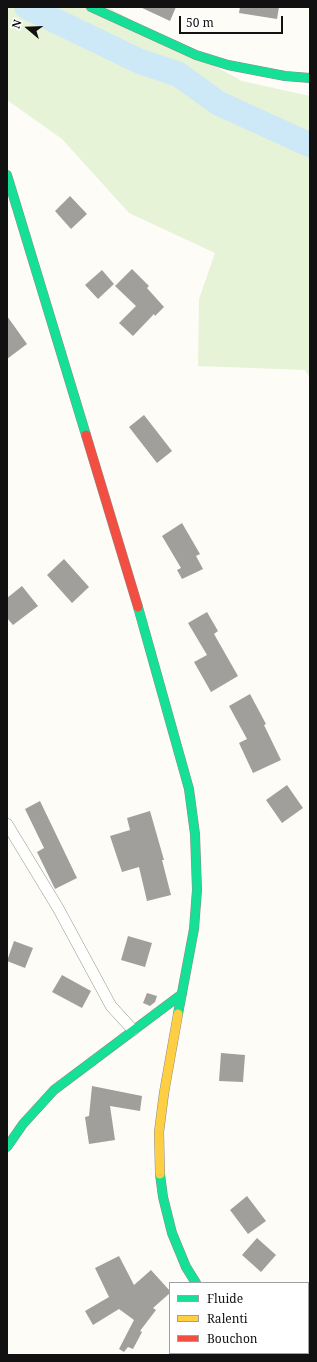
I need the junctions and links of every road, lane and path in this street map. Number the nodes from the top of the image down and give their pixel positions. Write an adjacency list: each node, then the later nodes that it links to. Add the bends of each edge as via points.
1 (91, 7): 2 (main road, via 196,55 228,65)
2 (310, 78)
3 (7, 175): 5 (main road, via 135,596 189,789 195,834 197,890 194,929)
4 (7, 824): 6 (street, via 58,908 111,1006)
5 (182, 994): 6 (main road); 8 (main road, via 164,1093 159,1132 159,1166 172,1233 186,1267)
6 (132, 1030): 7 (main road, via 54,1090 23,1124)
7 (7, 1147)
8 (195, 1282)

